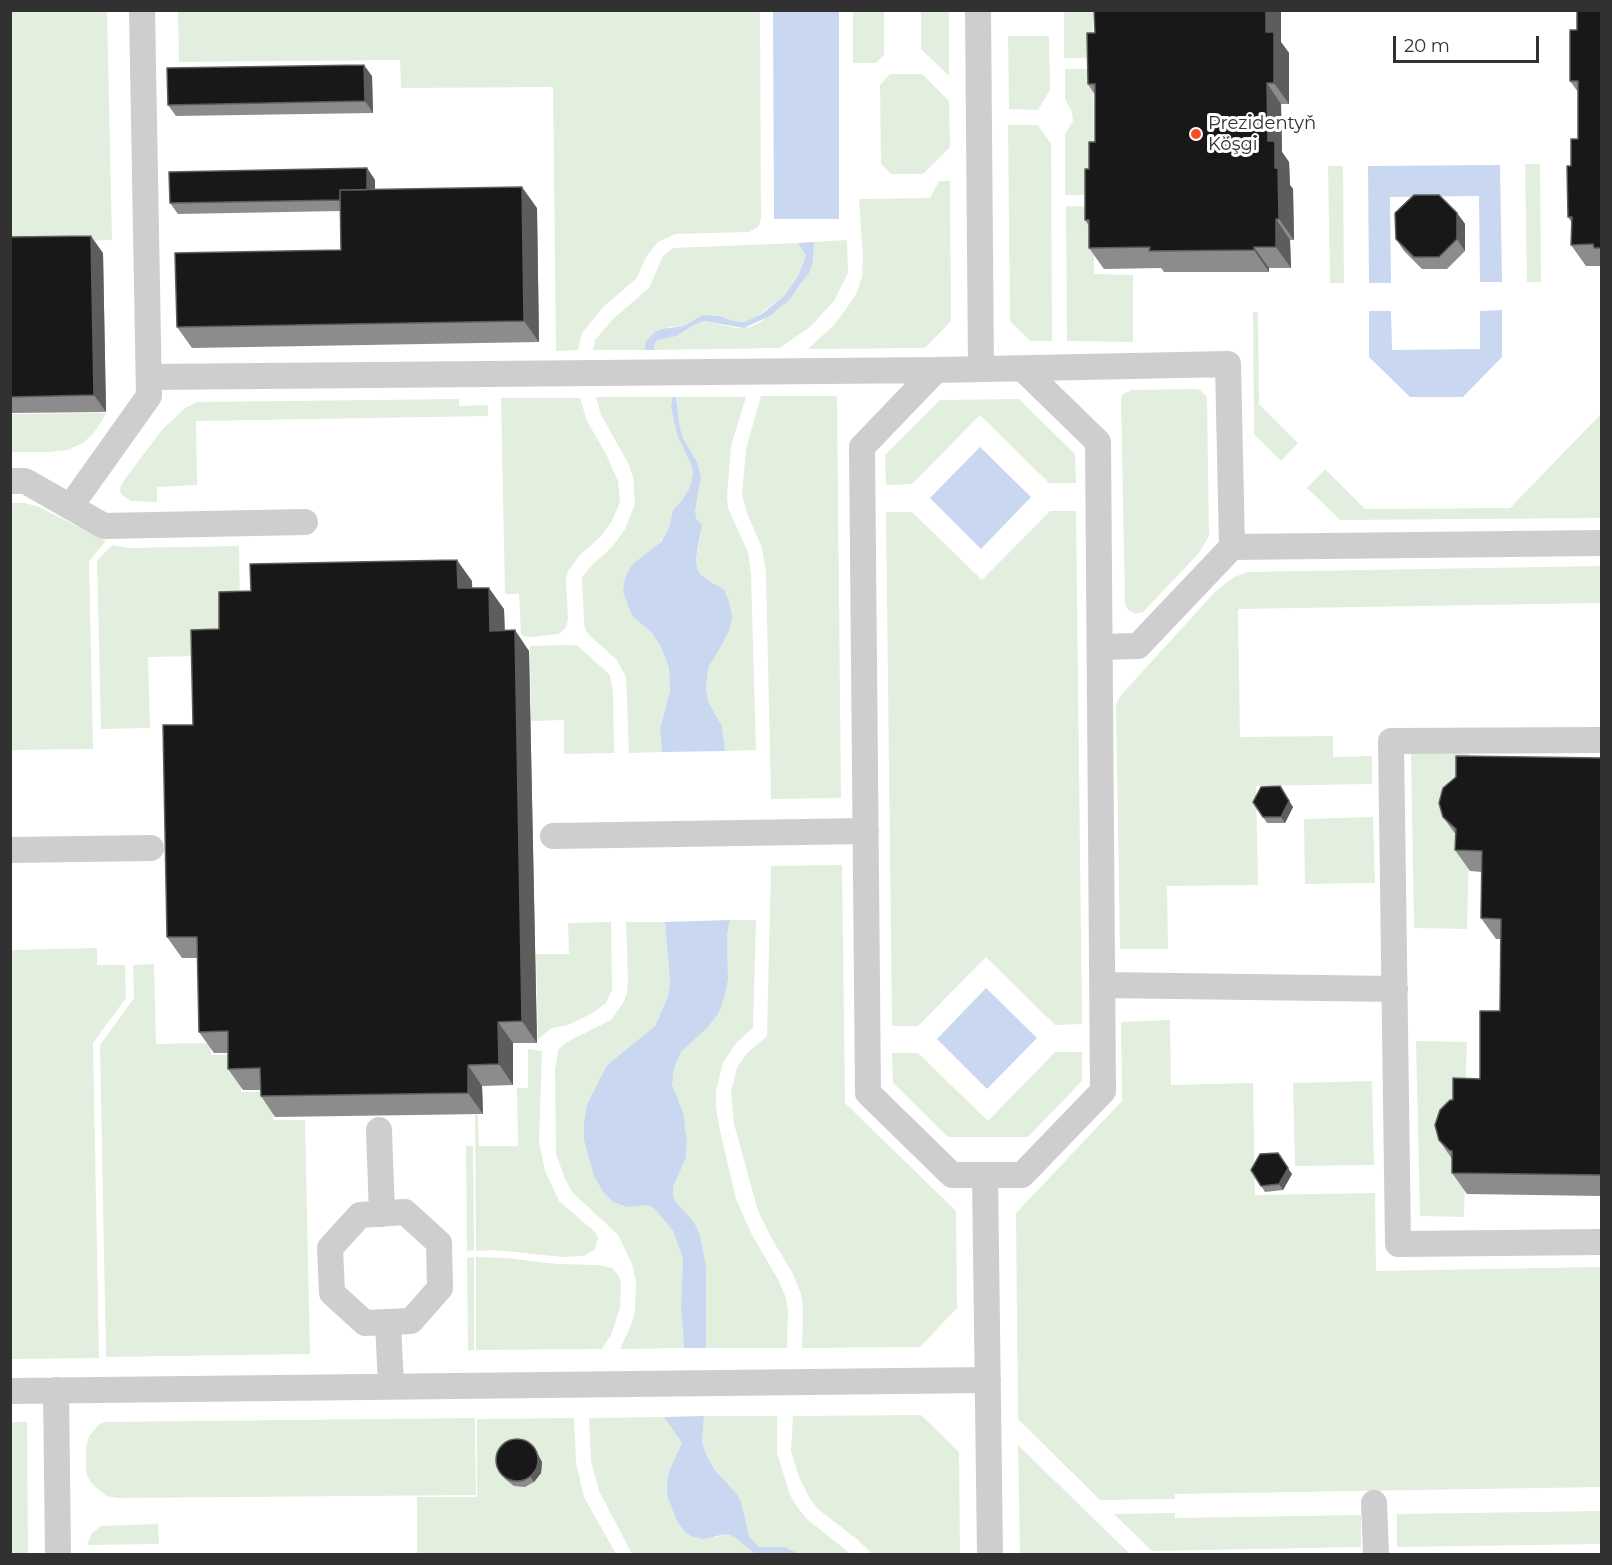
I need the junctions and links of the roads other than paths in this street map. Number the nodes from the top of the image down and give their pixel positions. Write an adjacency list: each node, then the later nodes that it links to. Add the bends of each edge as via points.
1 (142, 10): 6 (lane)
2 (978, 10): 3 (lane)
3 (981, 369): 4 (lane); 5 (lane)
4 (1023, 369): 11 (lane, via 1228,364); 12 (lane, via 1098,442)
5 (936, 370): 6 (lane); 14 (lane, via 862,447)
6 (149, 377): 8 (lane, via 149,396)
7 (10, 482): 8 (lane, via 25,481)
8 (70, 507): 9 (lane, via 104,525)
9 (305, 522)
10 (1602, 543): 11 (lane)
11 (1232, 547): 12 (lane, via 1138,646)
12 (1100, 647): 18 (lane)
13 (1602, 740): 19 (lane, via 1391,741)
14 (866, 831): 15 (lane); 21 (lane, via 868,1093 952,1175)
15 (553, 836)
16 (151, 848): 17 (lane)
17 (10, 850)
18 (1102, 985): 19 (lane); 21 (lane, via 1102,1091 1022,1175)
19 (1395, 989): 23 (lane, via 1398,1244)
20 (379, 1130): 22 (lane)
21 (985, 1175): 25 (lane)
22 (382, 1214): 24 (lane, via 360,1215 330,1248 332,1293 365,1323); 24 (lane, via 405,1212 439,1243 440,1288 411,1321)
23 (1602, 1242)
24 (388, 1323): 26 (lane)
25 (988, 1380): 26 (lane); 31 (lane)
26 (391, 1386): 27 (lane)
27 (56, 1390): 28 (lane); 30 (lane)
28 (10, 1391)
29 (1374, 1503): 32 (lane)
30 (58, 1554)
31 (990, 1554)
32 (1376, 1554)

